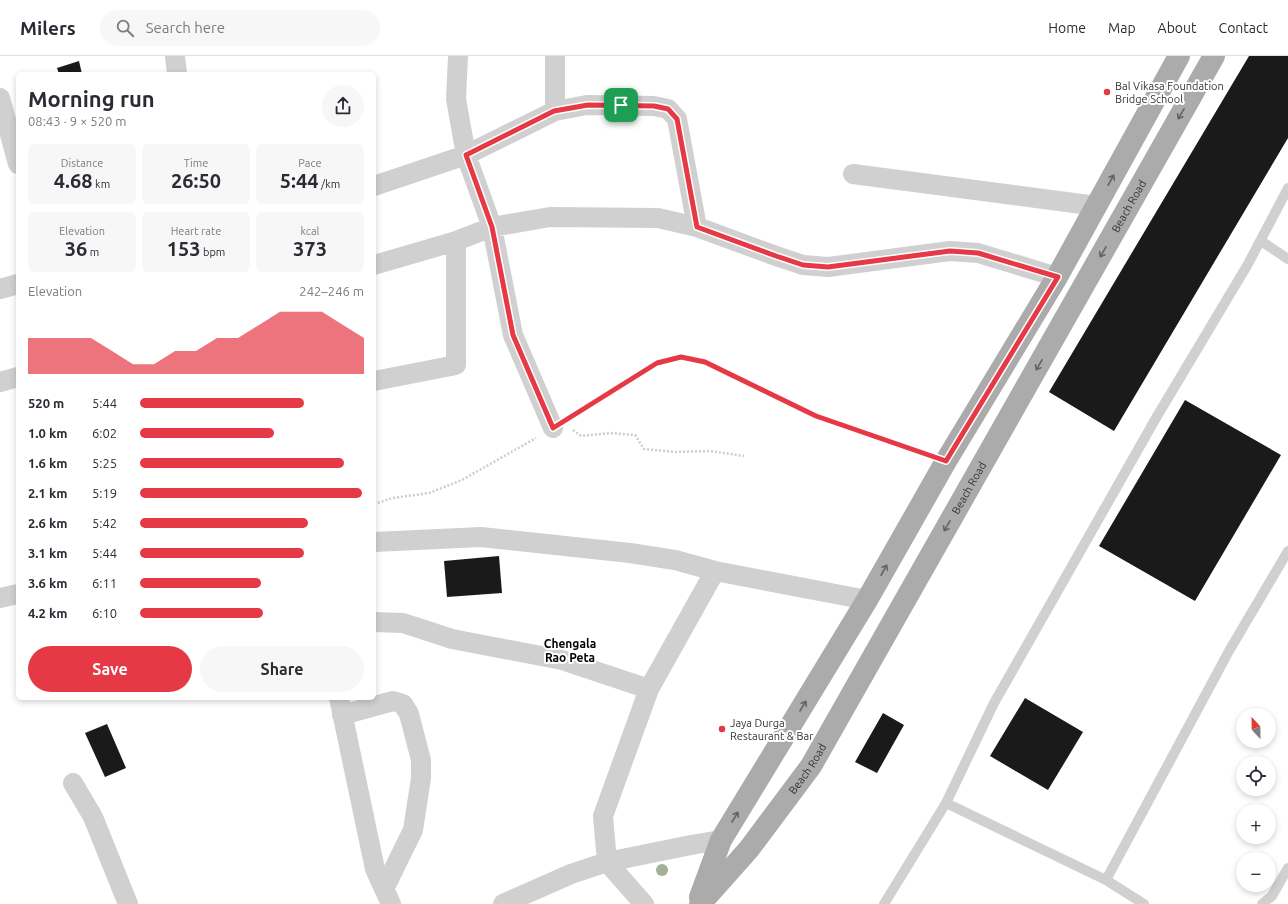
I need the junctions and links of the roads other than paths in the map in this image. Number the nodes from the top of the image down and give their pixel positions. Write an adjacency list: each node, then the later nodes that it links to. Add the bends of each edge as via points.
1 (175, 56): 6 (street)
2 (458, 56): 9 (street, via 456,99)
3 (555, 56): 8 (street)
4 (1179, 56): 14 (main road, Beach Road, one-way to 4)
5 (1214, 56): 31 (main road, Beach Road, one-way to 31)
6 (177, 72)
7 (0, 98): 10 (street)
8 (554, 111): 9 (street); 16 (street, via 588,105 654,106 668,109 677,119)
9 (466, 155): 12 (street); 15 (street)
10 (13, 156)
11 (853, 174): 14 (street)
12 (376, 185)
13 (1288, 188): 18 (lane)
14 (1096, 206): 21 (main road, Beach Road)
15 (492, 227): 16 (street, via 550,217 658,218); 17 (street); 27 (street, via 513,335)
16 (697, 227): 21 (street, via 803,265 828,267 950,251 978,253)
17 (456, 241): 20 (street); 25 (street, via 456,365)
18 (1261, 241): 19 (lane); 40 (lane, via 1156,418 998,696)
19 (1288, 260)
20 (376, 264)
21 (1058, 277): 28 (main road, Beach Road)
22 (16, 285): 23 (street)
23 (0, 289)
24 (16, 378): 26 (street)
25 (376, 381)
26 (0, 382)
27 (558, 425)
28 (902, 537): 31 (main road); 35 (main road, Beach Road, one-way to 28)
29 (376, 542): 32 (street, via 481,537 630,553 675,560)
30 (1288, 551): 44 (lane, via 1229,651)
31 (931, 554): 49 (main road, Beach Road, via 811,766 749,849)
32 (715, 571): 35 (street); 37 (street)
33 (16, 594): 34 (street)
34 (0, 598)
35 (867, 600): 41 (main road, Beach Road, one-way to 35)
36 (376, 622): 37 (street, via 403,623 452,639 562,660)
37 (649, 689): 42 (street, via 603,816)
38 (340, 707): 45 (street, via 375,869); 45 (street, via 393,701 403,704 409,714 421,760 421,778 413,830)
39 (73, 783): 46 (street, via 93,817)
40 (946, 803): 44 (lane); 50 (lane)
41 (721, 840): 42 (street); 49 (main road, Beach Road)
42 (607, 862): 47 (street, via 571,874); 48 (street)
43 (1288, 868): 52 (lane, via 1272,896)
44 (1106, 880): 51 (lane)
45 (387, 896)
46 (128, 904)
47 (503, 904)
48 (644, 904)
49 (699, 904)
50 (884, 904)
51 (1144, 904)
52 (1262, 904)

